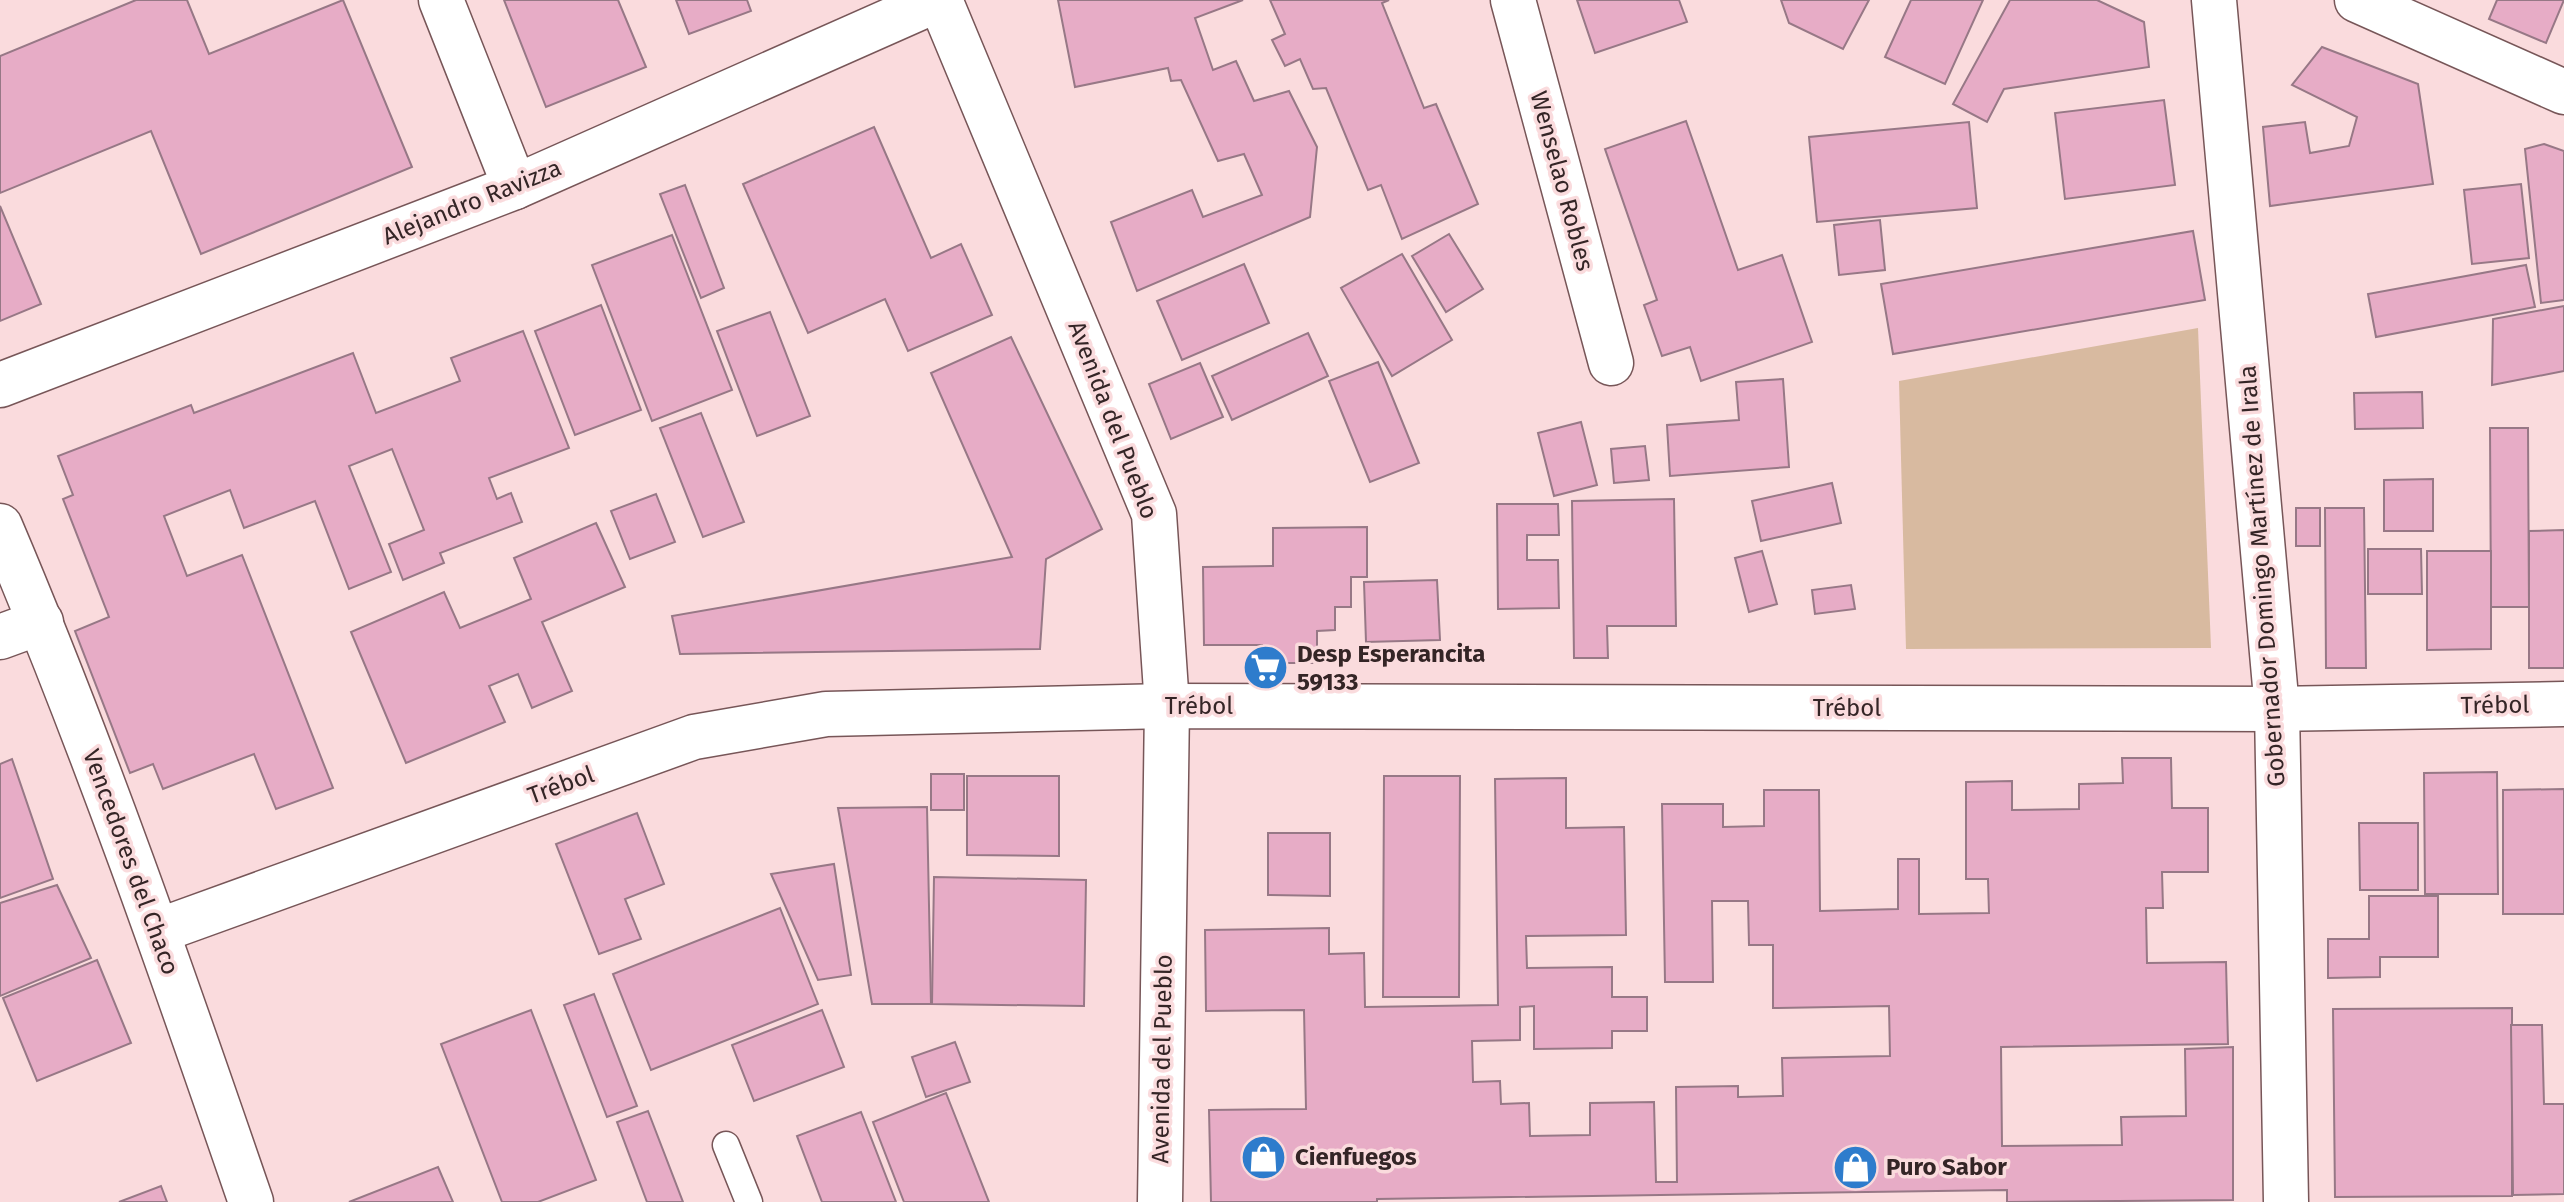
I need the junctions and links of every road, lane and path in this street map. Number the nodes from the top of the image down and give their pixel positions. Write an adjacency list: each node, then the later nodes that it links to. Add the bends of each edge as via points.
1 (441, 0): 7 (street)
2 (938, 0): 7 (street, Alejandro Ravizza); 14 (street, Avenida del Pueblo, via 1154,514)
3 (1513, 0): 8 (street, Wenselao Robles)
4 (2214, 0): 15 (street, Gobernador Domingo Martínez de Irala)
5 (2357, 0): 6 (street)
6 (2564, 92)
7 (515, 187): 9 (street, Alejandro Ravizza)
8 (1611, 363)
9 (0, 385)
10 (0, 526): 11 (street, Vencedores del Chaco)
11 (41, 622): 12 (street); 16 (street, Vencedores del Chaco)
12 (0, 637)
13 (2564, 704): 15 (street, Trébol)
14 (1167, 706): 15 (street, Trébol); 16 (street, Trébol, via 826,714 694,737); 20 (street, Avenida del Pueblo)
15 (2277, 709): 21 (street, Gobernador Domingo Martínez de Irala)
16 (158, 931): 18 (street, Vencedores del Chaco)
17 (726, 1145): 19 (lane)
18 (251, 1202)
19 (749, 1202)
20 (1160, 1202)
21 (2286, 1202)

